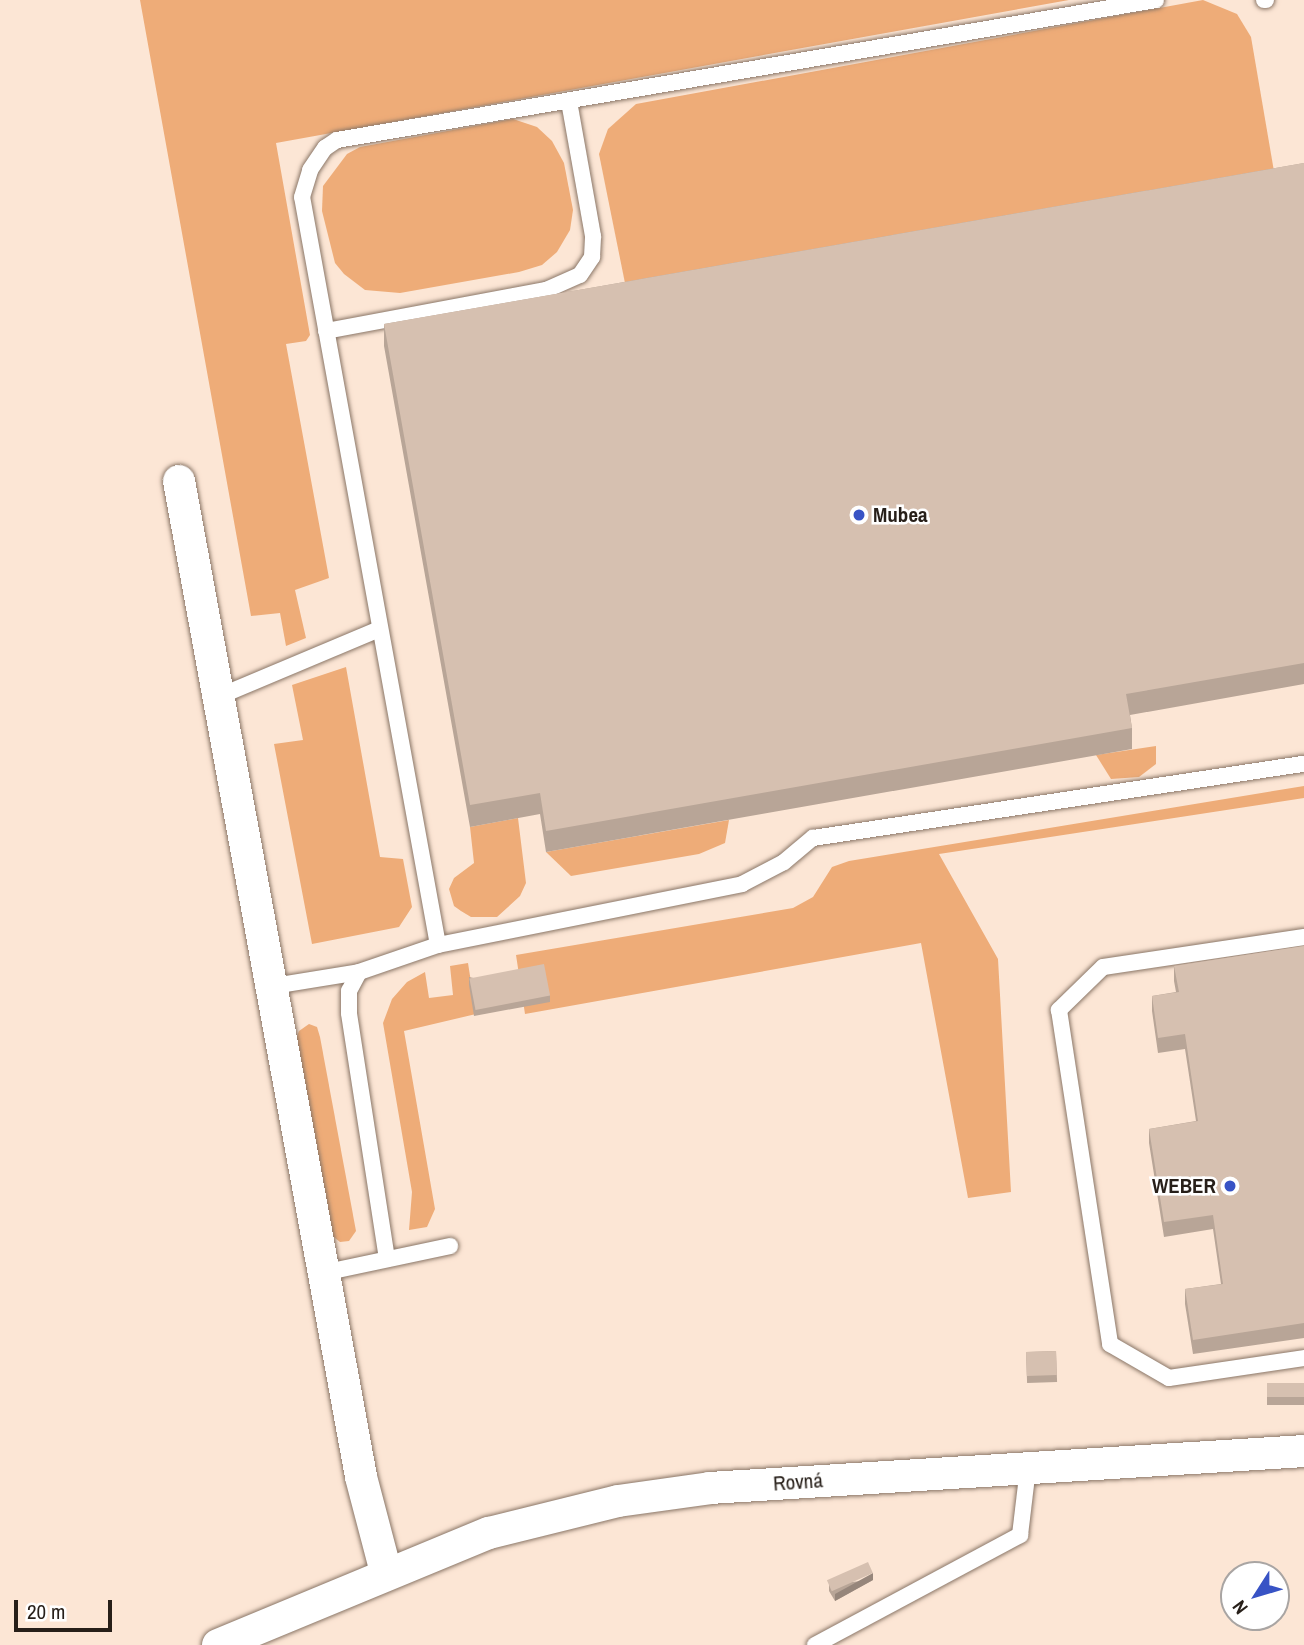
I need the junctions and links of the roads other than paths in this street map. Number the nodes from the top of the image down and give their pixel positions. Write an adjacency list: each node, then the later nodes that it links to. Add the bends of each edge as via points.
1 (1156, 0): 2 (lane)
2 (569, 101): 3 (lane, via 337,141 325,148 310,170 302,197); 3 (lane, via 593,236 592,257 580,275 546,290)
3 (326, 331): 5 (lane)
4 (179, 481): 6 (street)
5 (379, 629): 6 (lane); 9 (lane)
6 (220, 696): 11 (street)
7 (1304, 764): 9 (lane, via 813,838 784,862 742,884)
8 (1304, 937): 15 (lane, via 1104,967 1059,1010 1110,1344 1169,1378)
9 (438, 945): 10 (lane)
10 (359, 972): 11 (lane); 13 (lane, via 349,991 349,1013)
11 (273, 986): 14 (street)
12 (450, 1246): 13 (lane)
13 (387, 1259): 14 (lane)
14 (323, 1273): 18 (street, via 368,1517)
15 (1304, 1358)
16 (1304, 1451): 17 (street, Rovná)
17 (1028, 1468): 18 (street, Rovná, via 667,1492 535,1519); 20 (lane, via 1020,1535)
18 (386, 1572): 19 (street, Rovná)
19 (218, 1645)
20 (815, 1645)

